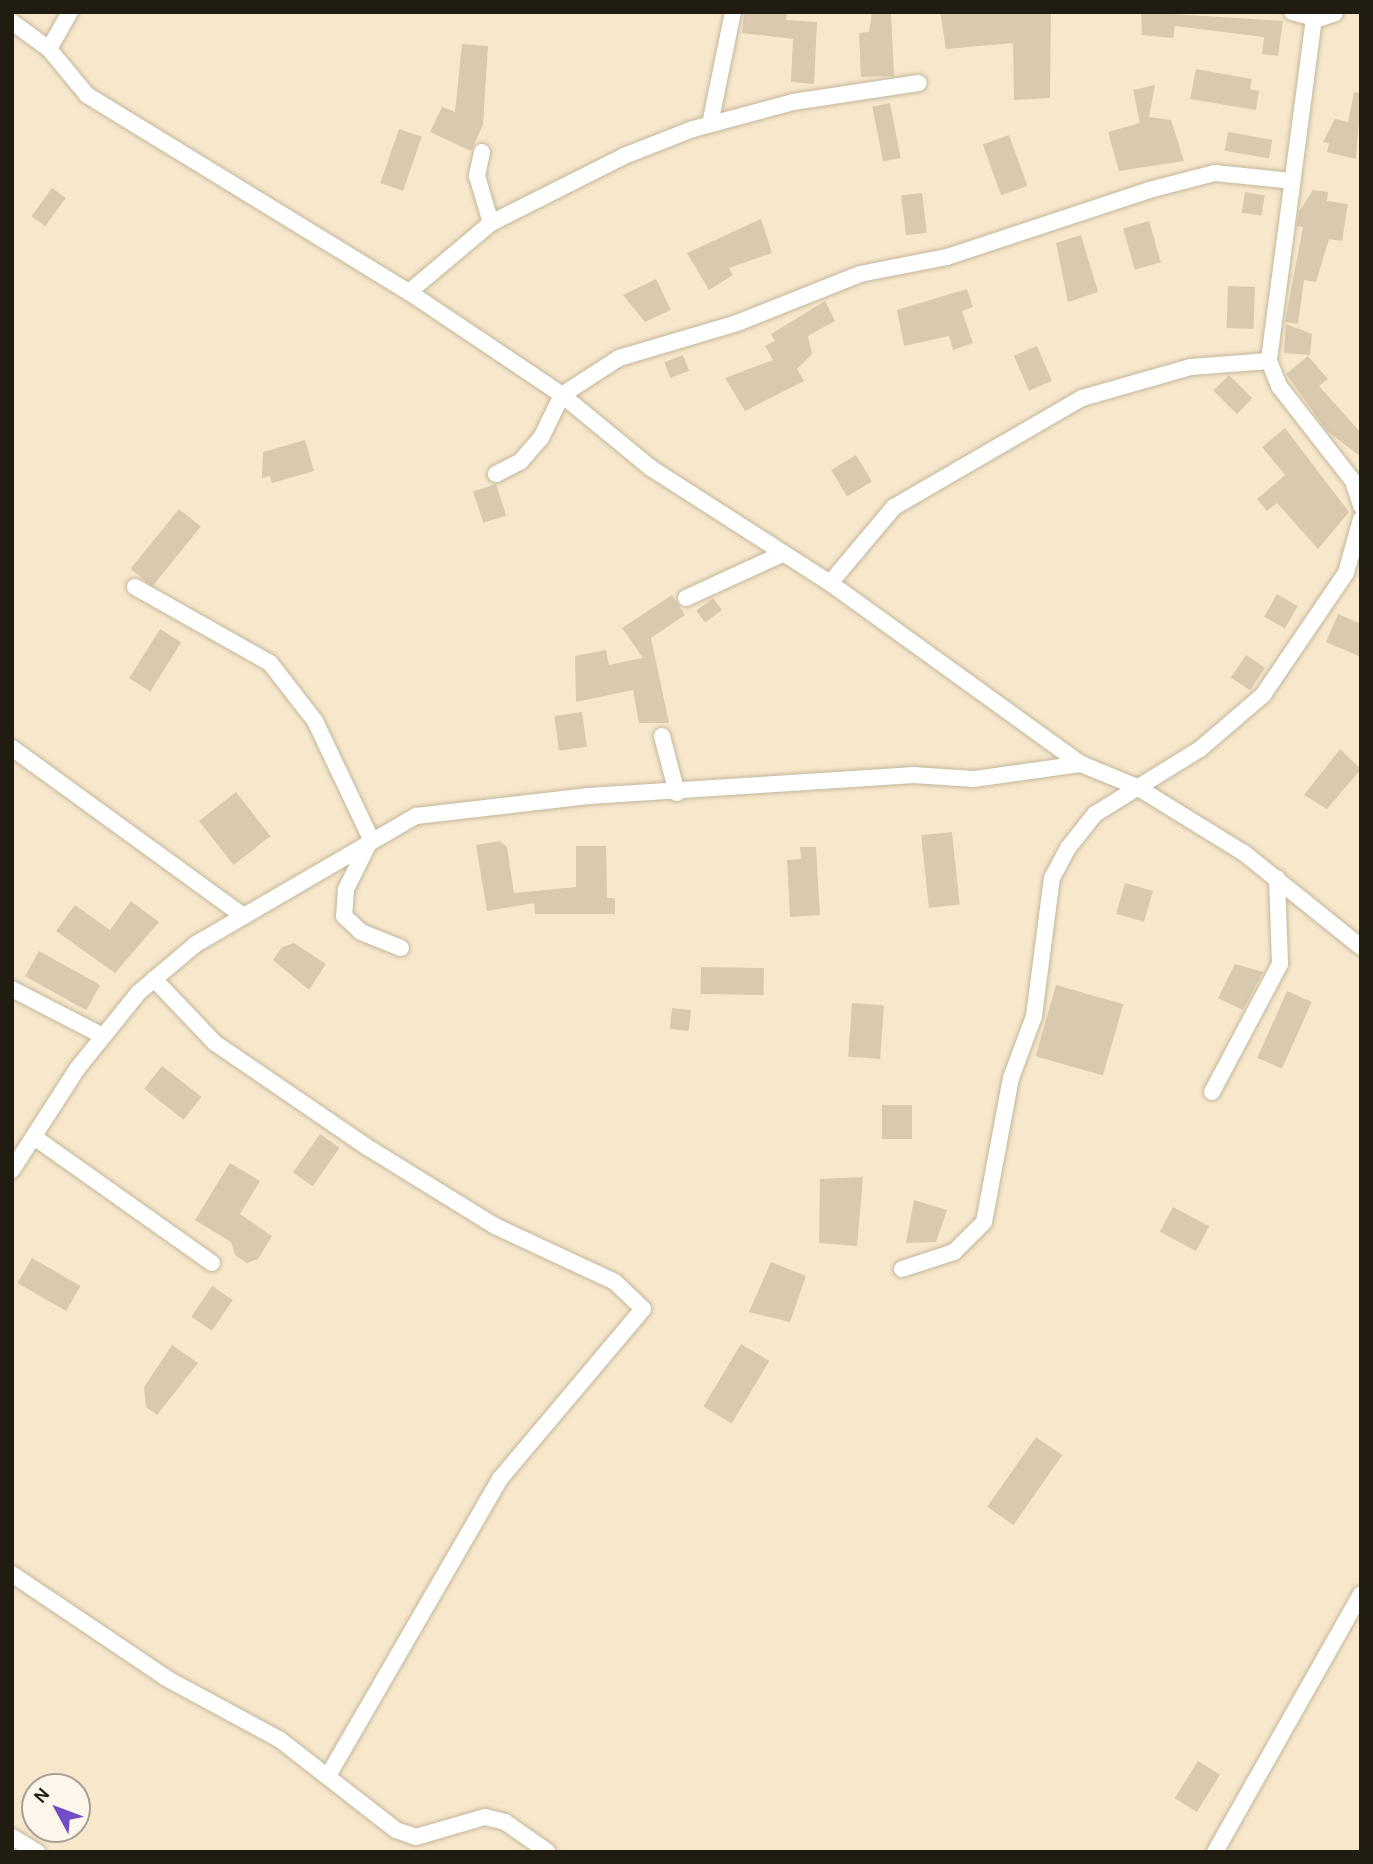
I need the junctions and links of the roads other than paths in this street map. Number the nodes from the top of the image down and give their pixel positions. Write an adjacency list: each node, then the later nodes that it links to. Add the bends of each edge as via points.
1 (70, 12): 6 (street)
2 (733, 12): 8 (street)
3 (1292, 12): 4 (street)
4 (1321, 14): 10 (street)
5 (12, 22): 6 (street)
6 (49, 49): 12 (street, via 87,95)
7 (919, 83): 8 (street, via 793,102)
8 (710, 124): 11 (street, via 624,156)
9 (482, 152): 11 (street, via 477,176)
10 (1292, 181): 13 (street); 14 (street, via 1215,173 947,257 860,274 737,323 619,358)
11 (491, 223): 12 (street)
12 (410, 292): 14 (street)
13 (1269, 361): 16 (street, via 1279,386); 20 (street, via 1191,367 1082,398 894,507)
14 (562, 395): 15 (street, via 541,438); 19 (street, via 651,468)
15 (496, 474)
16 (1357, 482): 17 (street)
17 (1361, 506)
18 (1361, 519): 26 (street, via 1346,573 1291,662 1230,725)
19 (782, 554): 20 (street); 22 (street)
20 (830, 583): 25 (street)
21 (135, 587): 28 (street, via 270,663 315,721)
22 (686, 598)
23 (662, 736): 27 (street)
24 (12, 748): 30 (street)
25 (1081, 764): 26 (street); 27 (street, via 974,779 914,775)
26 (1137, 787): 29 (street); 40 (street, via 1094,814 1052,878 1034,1016 1012,1078 984,1222 954,1252)
27 (677, 793): 28 (street, via 416,816)
28 (371, 839): 30 (street); 32 (street, via 346,889 344,916 361,932)
29 (1277, 878): 31 (street); 36 (street, via 1280,964)
30 (243, 916): 33 (street)
31 (1361, 947)
32 (401, 948)
33 (154, 979): 35 (street); 43 (street, via 215,1043 367,1147 495,1226 615,1282 643,1310 500,1479)
34 (12, 989): 35 (street)
35 (103, 1037): 37 (street)
36 (1212, 1092)
37 (34, 1137): 38 (street); 39 (street)
38 (12, 1170)
39 (212, 1263)
40 (902, 1269)
41 (12, 1574): 43 (street)
42 (1361, 1594): 47 (street)
43 (328, 1776): 46 (street, via 396,1830 416,1837 485,1817 505,1822)
44 (12, 1837): 45 (street)
45 (37, 1852)
46 (548, 1852)
47 (1215, 1852)

